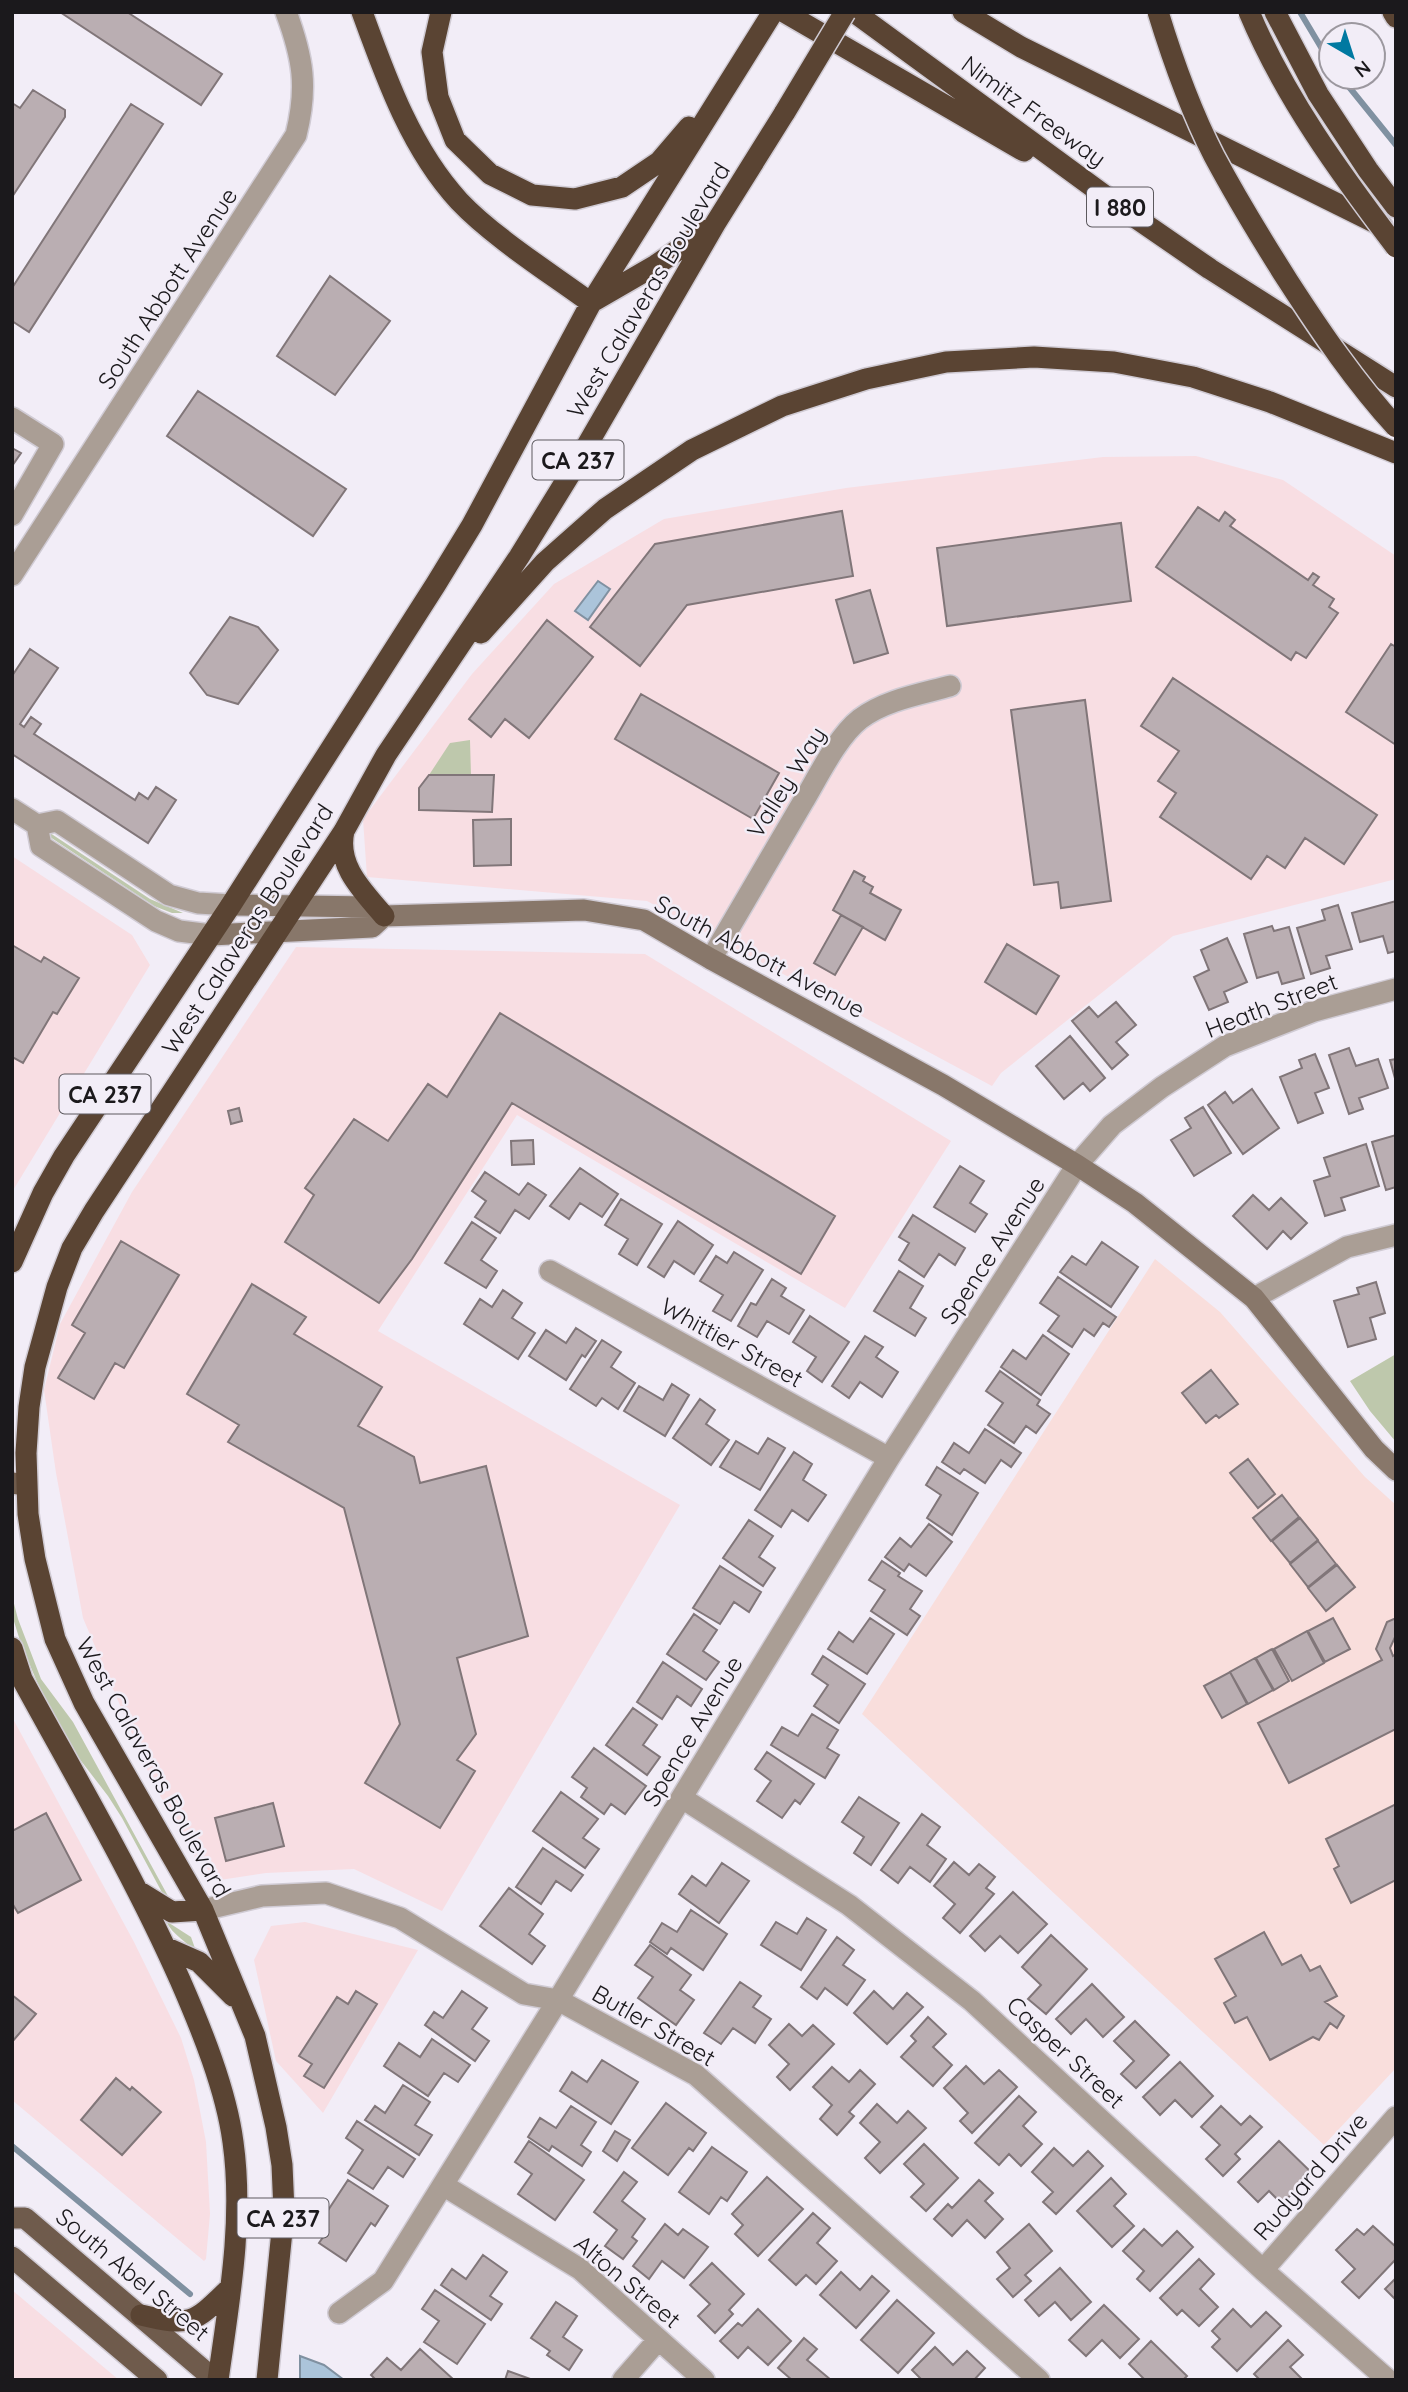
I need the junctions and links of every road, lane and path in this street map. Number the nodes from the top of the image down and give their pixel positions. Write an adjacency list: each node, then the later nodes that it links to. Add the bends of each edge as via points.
1 (286, 12): 26 (street, South Abbott Avenue, via 304,82 296,135)
2 (362, 12): 20 (highway, via 422,152 460,202)
3 (441, 12): 14 (highway, via 432,52 438,97 454,140 490,174 532,195 575,199 622,187 659,162)
4 (773, 12): 14 (highway, West Calaveras Boulevard / CA 237)
5 (783, 12): 16 (highway)
6 (845, 12): 17 (highway, West Calaveras Boulevard / CA 237, bridge)
7 (854, 12): 16 (highway, Nimitz Freeway / I 880)
8 (963, 12): 18 (highway, Nimitz Freeway, via 1021,47)
9 (1158, 12): 23 (highway, bridge, via 1214,155 1253,224 1318,328)
10 (1249, 12): 19 (highway, bridge, via 1297,107)
11 (1275, 12): 15 (highway, via 1318,94)
12 (1393, 12): 13 (highway)
13 (1396, 17)
14 (734, 76): 20 (highway, West Calaveras Boulevard / CA 237)
15 (1396, 207)
16 (1123, 209): 21 (highway, Nimitz Freeway / I 880)
17 (715, 224): 20 (highway); 28 (highway, West Calaveras Boulevard / CA 237, via 575,466)
18 (1396, 233)
19 (1396, 247)
20 (591, 303): 32 (highway, West Calaveras Boulevard / CA 237, via 472,526)
21 (1396, 387)
22 (12, 418): 25 (street, via 53,444)
23 (1396, 427)
24 (1396, 453): 28 (highway, via 1270,402 1114,362 1034,357 946,362 866,379 782,406 692,450 605,509 545,562)
25 (12, 515)
26 (12, 575)
27 (950, 686): 37 (street, Valley Way, via 899,700 859,720 837,746)
28 (430, 690): 31 (highway, West Calaveras Boulevard / CA 237, via 386,755)
29 (12, 809): 30 (street, South Abbott Avenue)
30 (37, 825): 32 (street, South Abbott Avenue, via 57,821 169,895); 36 (street, South Abbott Avenue, via 41,846 136,910 178,931)
31 (344, 831): 33 (highway, West Calaveras Boulevard / CA 237); 34 (highway, via 341,845 351,875)
32 (231, 905): 33 (street, South Abbott Avenue); 36 (highway, West Calaveras Boulevard / CA 237)
33 (293, 908): 34 (street, South Abbott Avenue, via 370,907); 35 (highway, West Calaveras Boulevard / CA 237)
34 (384, 916): 35 (street, South Abbott Avenue, via 372,927); 37 (street, South Abbott Avenue, via 584,911 644,920)
35 (278, 931): 36 (street, South Abbott Avenue); 46 (highway, West Calaveras Boulevard / CA 237, via 72,1248 48,1312 35,1367)
36 (211, 935): 41 (highway, West Calaveras Boulevard / CA 237, via 64,1156)
37 (711, 959): 39 (street, South Abbott Avenue, via 943,1085)
38 (1396, 989): 39 (street, Heath Street, via 1314,1011 1225,1046 1112,1125)
39 (1077, 1165): 43 (street, South Abbott Avenue, via 1135,1203); 44 (street, Spence Avenue)
40 (1396, 1235): 43 (street, via 1347,1247)
41 (12, 1262)
42 (550, 1271): 44 (street, Whittier Street)
43 (1254, 1298): 45 (street, South Abbott Avenue)
44 (889, 1458): 48 (street, Spence Avenue)
45 (1396, 1471)
46 (17, 1486): 50 (highway, West Calaveras Boulevard / CA 237, via 55,1639 84,1703)
47 (12, 1648): 49 (highway, CA 237, via 22,1679)
48 (681, 1798): 52 (street, Spence Avenue); 58 (street, Casper Street, via 849,1905 972,2001)
49 (138, 1891): 50 (highway, via 172,1912); 51 (highway, CA 237)
50 (203, 1910): 52 (street, Butler Street, via 262,1896 326,1893 400,1919 524,1994); 53 (highway, West Calaveras Boulevard / CA 237)
51 (165, 1947): 53 (highway, via 199,1962); 59 (highway, CA 237, via 215,2068 233,2139 237,2223)
52 (558, 2000): 55 (street, Spence Avenue); 68 (street, Butler Street, via 696,2075)
53 (239, 2002): 65 (highway, West Calaveras Boulevard / CA 237, via 255,2036 282,2165 284,2211)
54 (1396, 2117): 58 (street, Rudyard Drive)
55 (443, 2185): 60 (street, Spence Avenue, via 383,2281); 62 (street, Alton Street, via 580,2269)
56 (12, 2218): 61 (main road, South Abel Street, via 25,2218)
57 (12, 2257): 63 (main road)
58 (1264, 2270): 69 (street, Casper Street)
59 (230, 2288): 61 (highway, via 204,2314 184,2323); 64 (highway, CA 237)
60 (339, 2313)
61 (141, 2315): 64 (main road, South Abel Street)
62 (658, 2340): 66 (street); 67 (street, Alton Street)
63 (157, 2380)
64 (217, 2380)
65 (267, 2380)
66 (623, 2380)
67 (704, 2380)
68 (1039, 2380)
69 (1388, 2380)

